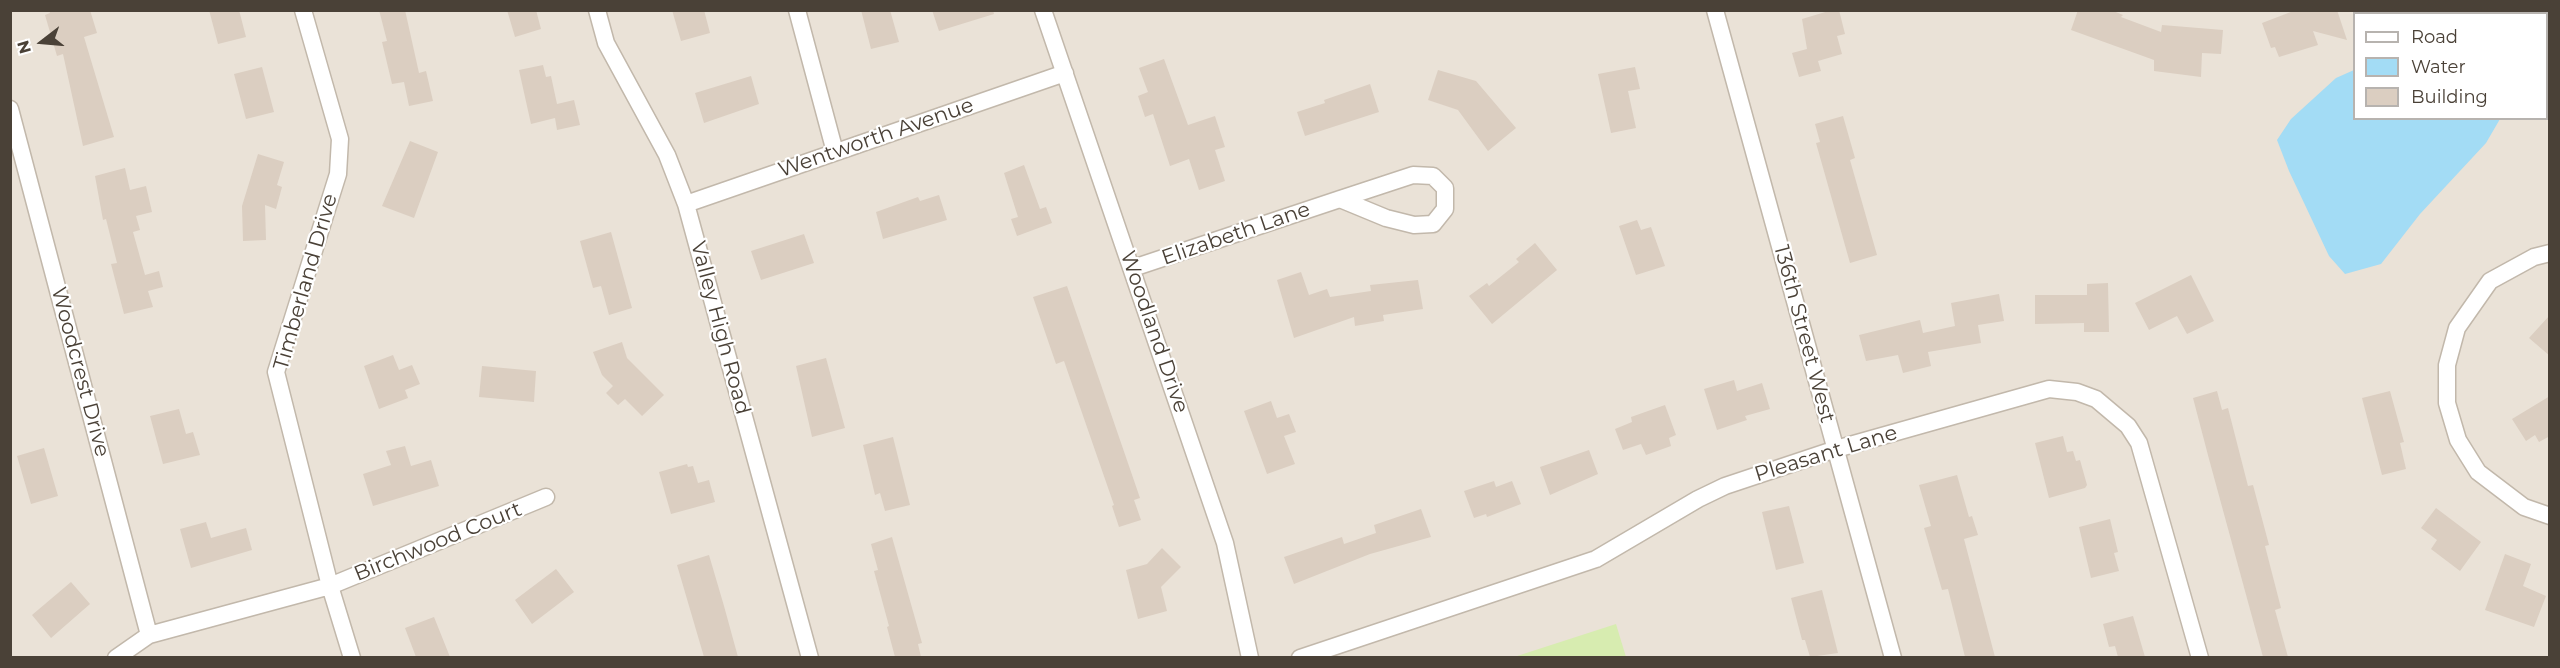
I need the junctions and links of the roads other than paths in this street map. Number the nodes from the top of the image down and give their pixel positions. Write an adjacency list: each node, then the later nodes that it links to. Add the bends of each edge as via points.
1 (303, 10): 16 (street, Timberland Drive, via 340,139 339,163 276,372)
2 (597, 10): 10 (street, Valley High Road, via 606,43 667,156)
3 (797, 10): 8 (street)
4 (1043, 10): 6 (street, Woodland Drive)
5 (1715, 10): 13 (street, 136th Street West)
6 (1065, 73): 8 (street, Wentworth Avenue); 12 (street, Woodland Drive)
7 (10, 110): 17 (street, Woodcrest Drive)
8 (835, 152): 10 (street, Wentworth Avenue)
9 (1340, 199): 9 (street, Elizabeth Lane, via 1413,175 1433,176 1445,188 1445,209 1433,224 1414,225 1386,218); 12 (street, Elizabeth Lane)
10 (686, 204): 20 (street, Valley High Road)
11 (2550, 253): 15 (street, via 2534,257 2490,281 2457,328 2447,364 2447,403 2458,440 2478,472 2524,507)
12 (1133, 268): 21 (street, Woodland Drive, via 1225,543)
13 (1836, 449): 22 (street, Pleasant Lane, via 1725,486 1596,559); 23 (street, 136th Street West); 24 (street, Pleasant Lane, via 2049,389 2096,399 2128,426 2139,443)
14 (546, 497): 16 (street, Birchwood Court)
15 (2550, 516)
16 (330, 586): 17 (street, Birchwood Court); 19 (street, Timberland Drive)
17 (149, 636): 18 (street, Birchwood Court)
18 (116, 657)
19 (352, 657)
20 (810, 657)
21 (1250, 657)
22 (1300, 657)
23 (1893, 657)
24 (2200, 657)

